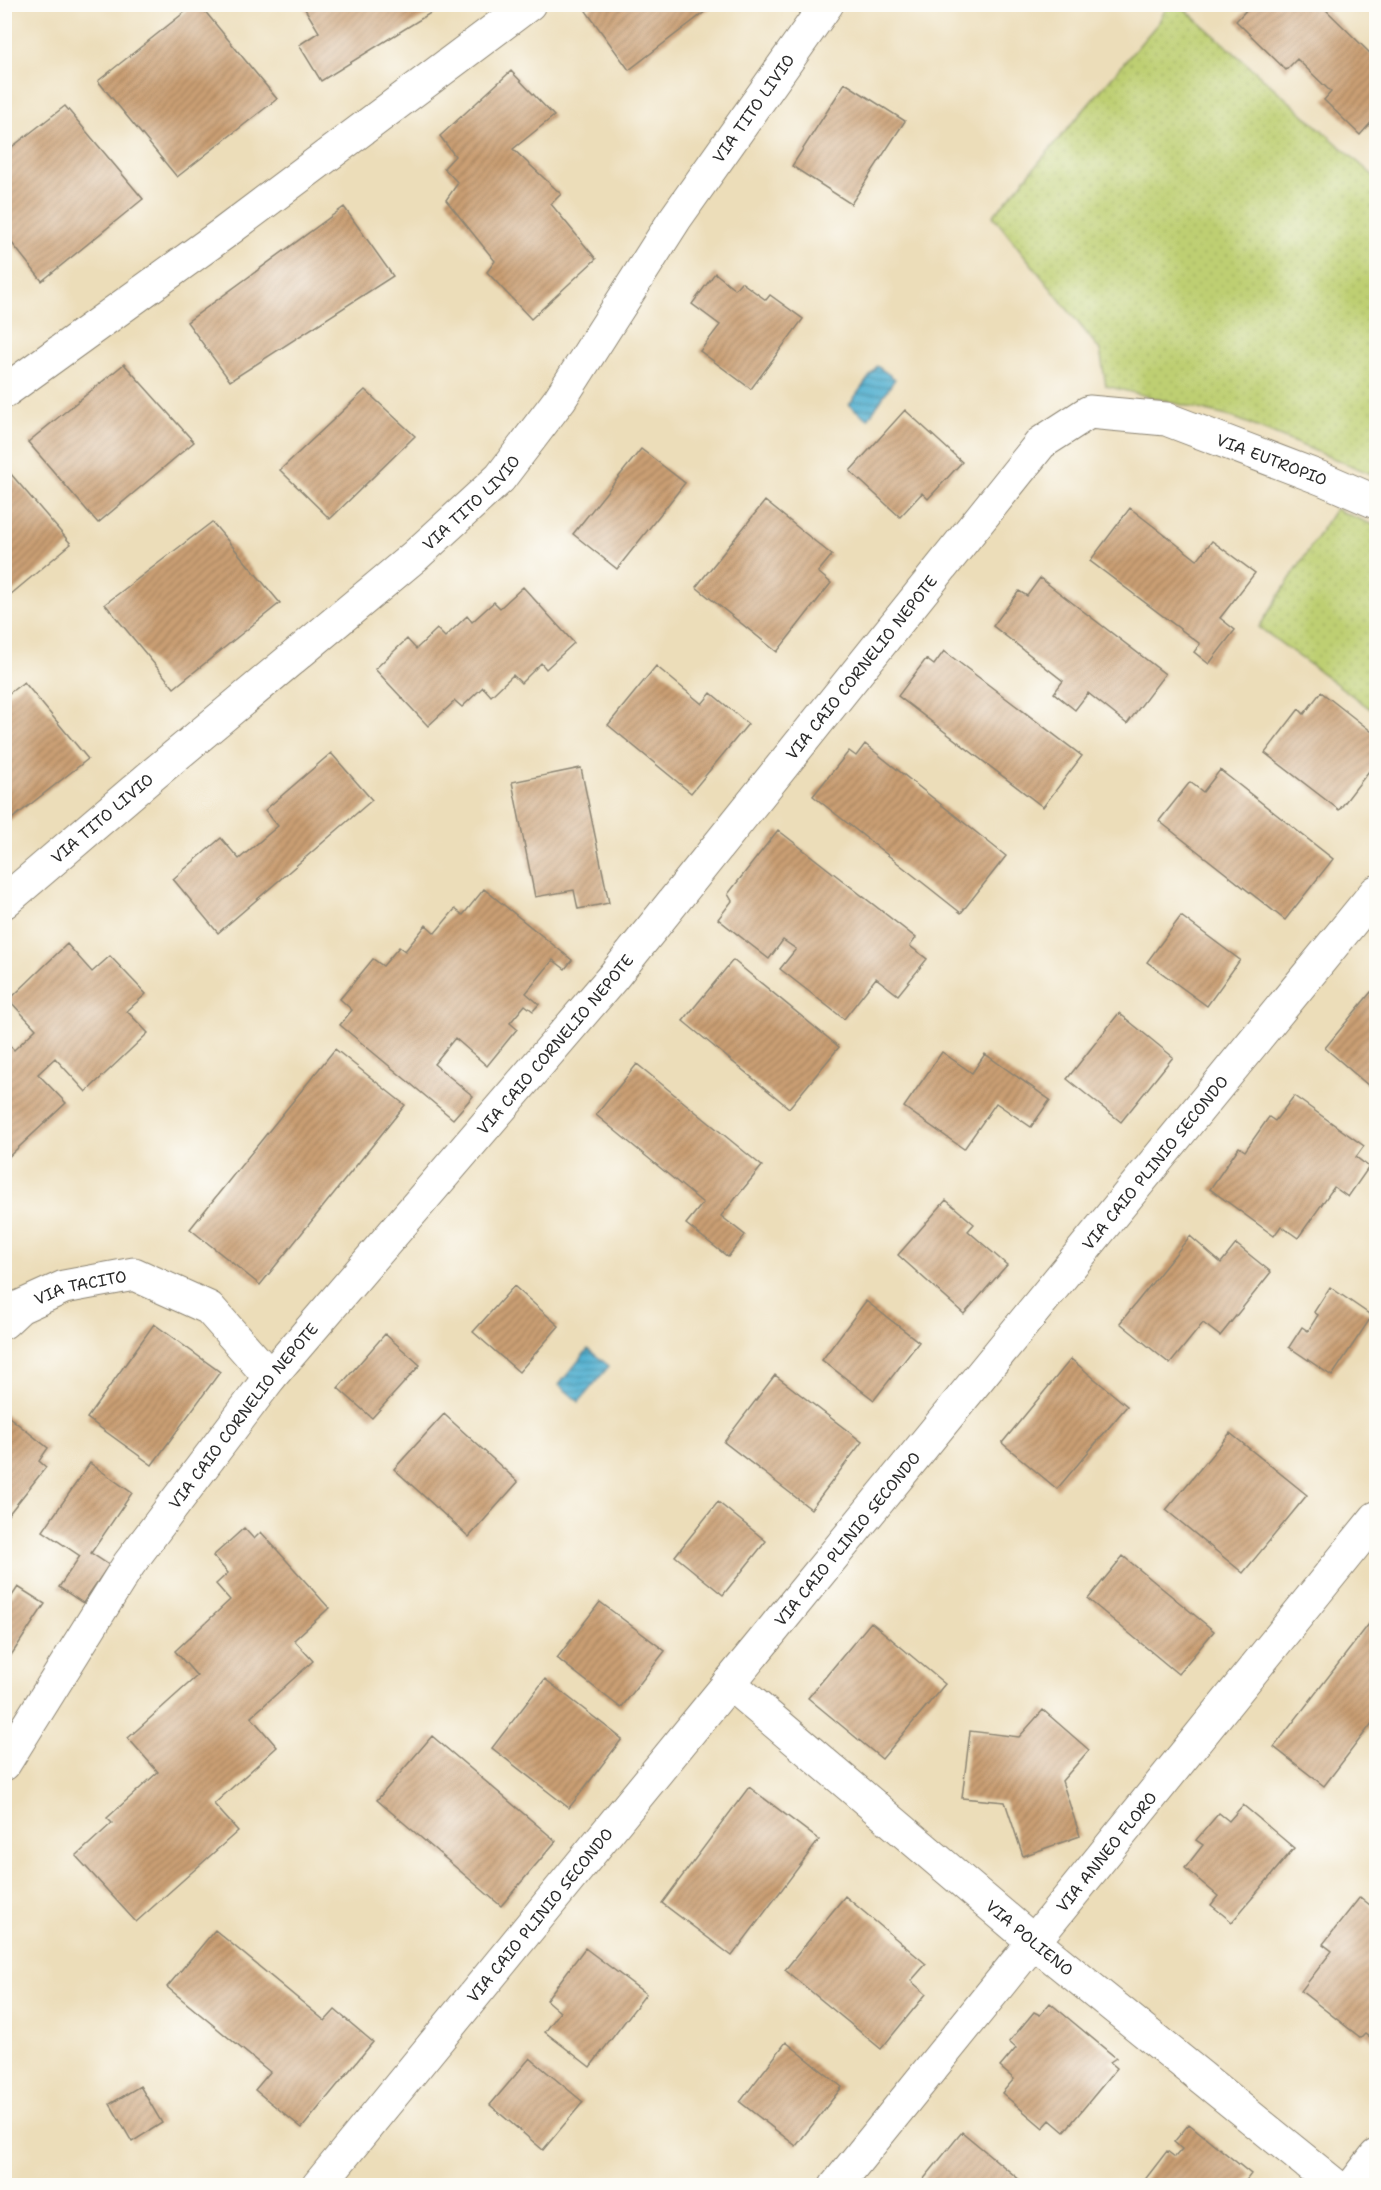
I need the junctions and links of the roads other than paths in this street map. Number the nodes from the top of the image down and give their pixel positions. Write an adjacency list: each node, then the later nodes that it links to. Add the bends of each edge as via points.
1 (529, 4): 3 (street, via 234,226)
2 (827, 4): 7 (street, VIA TITO LIVIO, via 675,219 560,399 500,478 415,556)
3 (4, 392)
4 (1167, 418): 5 (street, VIA EUTROPIO); 9 (street, VIA CAIO CORNELIO NEPOTE, via 1089,412 1041,443 613,977)
5 (1377, 502)
6 (1377, 892): 11 (street, VIA CAIO PLINIO SECONDO)
7 (4, 902)
8 (4, 1322): 9 (street, VIA TACITO, via 20,1307 64,1287 134,1274 209,1308)
9 (270, 1377): 12 (street, VIA CAIO CORNELIO NEPOTE, via 129,1564)
10 (1377, 1518): 13 (street, VIA ANNEO FLORO)
11 (729, 1683): 13 (street, VIA POLIENO); 15 (street, VIA CAIO PLINIO SECONDO)
12 (4, 1764)
13 (1034, 1942): 16 (street, VIA ANNEO FLORO); 17 (street, VIA POLIENO)
14 (1377, 2156): 18 (street)
15 (318, 2186)
16 (836, 2186)
17 (1336, 2186)
18 (1353, 2186)

